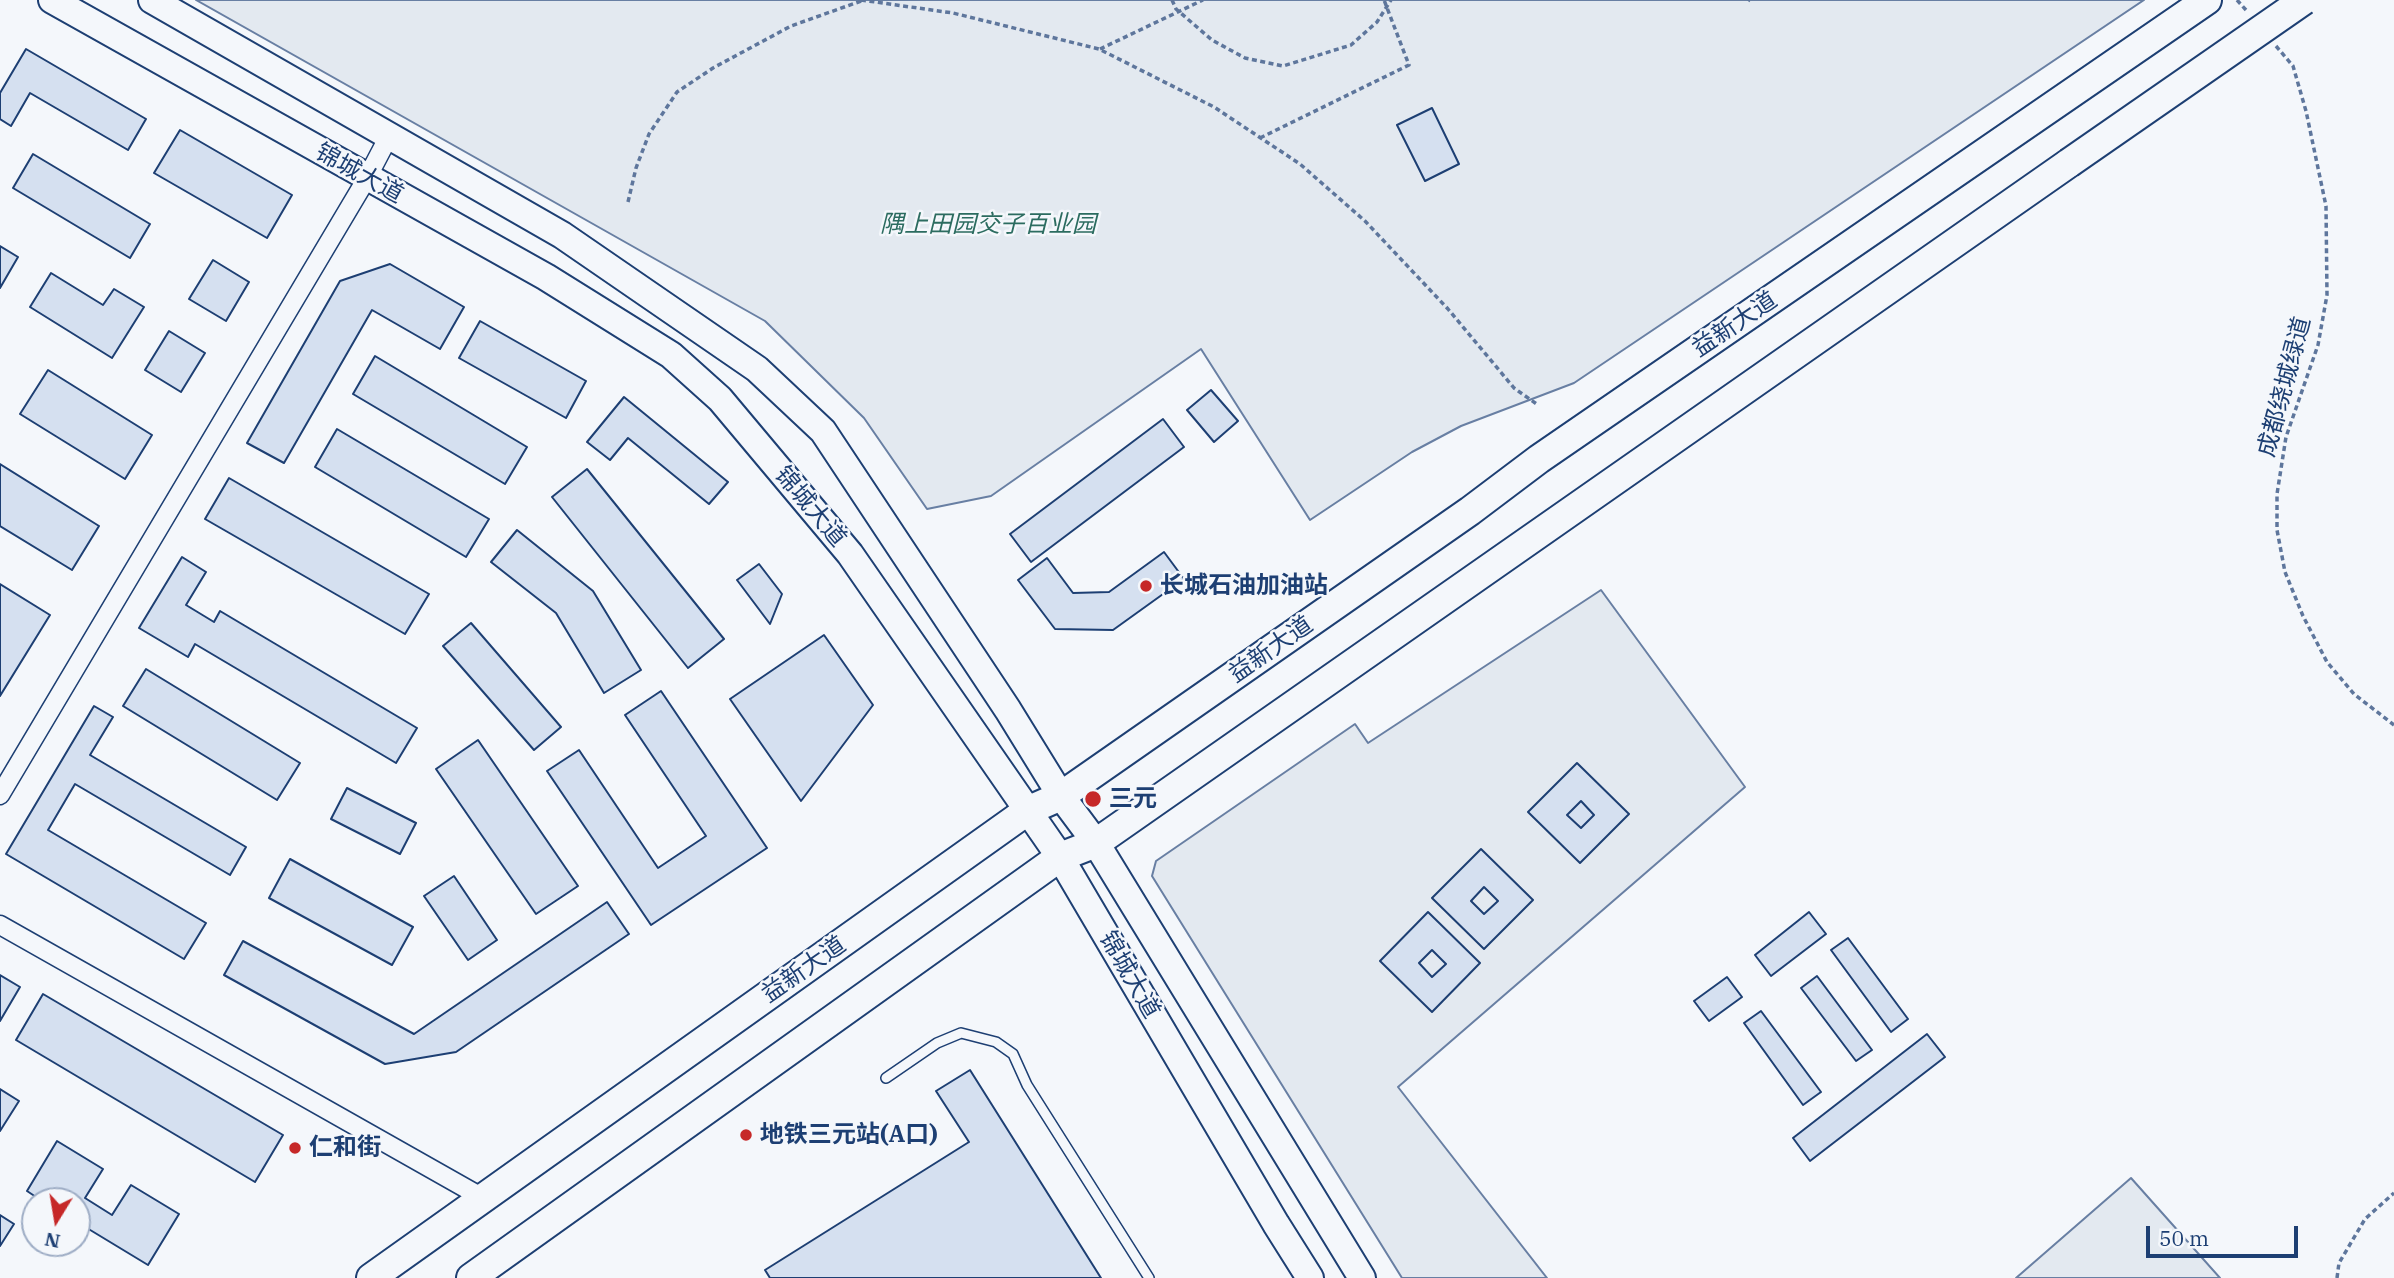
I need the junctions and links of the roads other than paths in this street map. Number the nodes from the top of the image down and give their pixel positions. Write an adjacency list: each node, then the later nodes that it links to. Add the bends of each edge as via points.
1 (52, 0): 6 (main road, 锦城大道)
2 (152, 0): 5 (main road, 锦城大道)
3 (2207, 0): 8 (main road, 益新大道, via 1539,458)
4 (2304, 0): 10 (main road, bridge)
5 (389, 136): 6 (street); 8 (main road, 锦城大道, via 562,235 757,369 822,431)
6 (366, 178): 7 (street); 9 (main road, 锦城大道, via 558,284 671,355 720,399 850,554)
7 (0, 795)
8 (1061, 796): 9 (main road, 益新大道); 10 (main road, 锦城大道)
9 (1027, 811): 11 (main road, 锦城大道); 14 (main road, 益新大道)
10 (1096, 843): 11 (main road); 19 (main road, 锦城大道)
11 (1060, 857): 16 (main road); 18 (main road, 锦城大道)
12 (0, 925): 14 (street)
13 (886, 1078): 17 (lane, via 937,1043 961,1033 996,1042 1013,1054 1027,1085)
14 (483, 1198): 15 (main road, 益新大道)
15 (371, 1278)
16 (471, 1278)
17 (1149, 1278)
18 (1310, 1278)
19 (1362, 1278)

